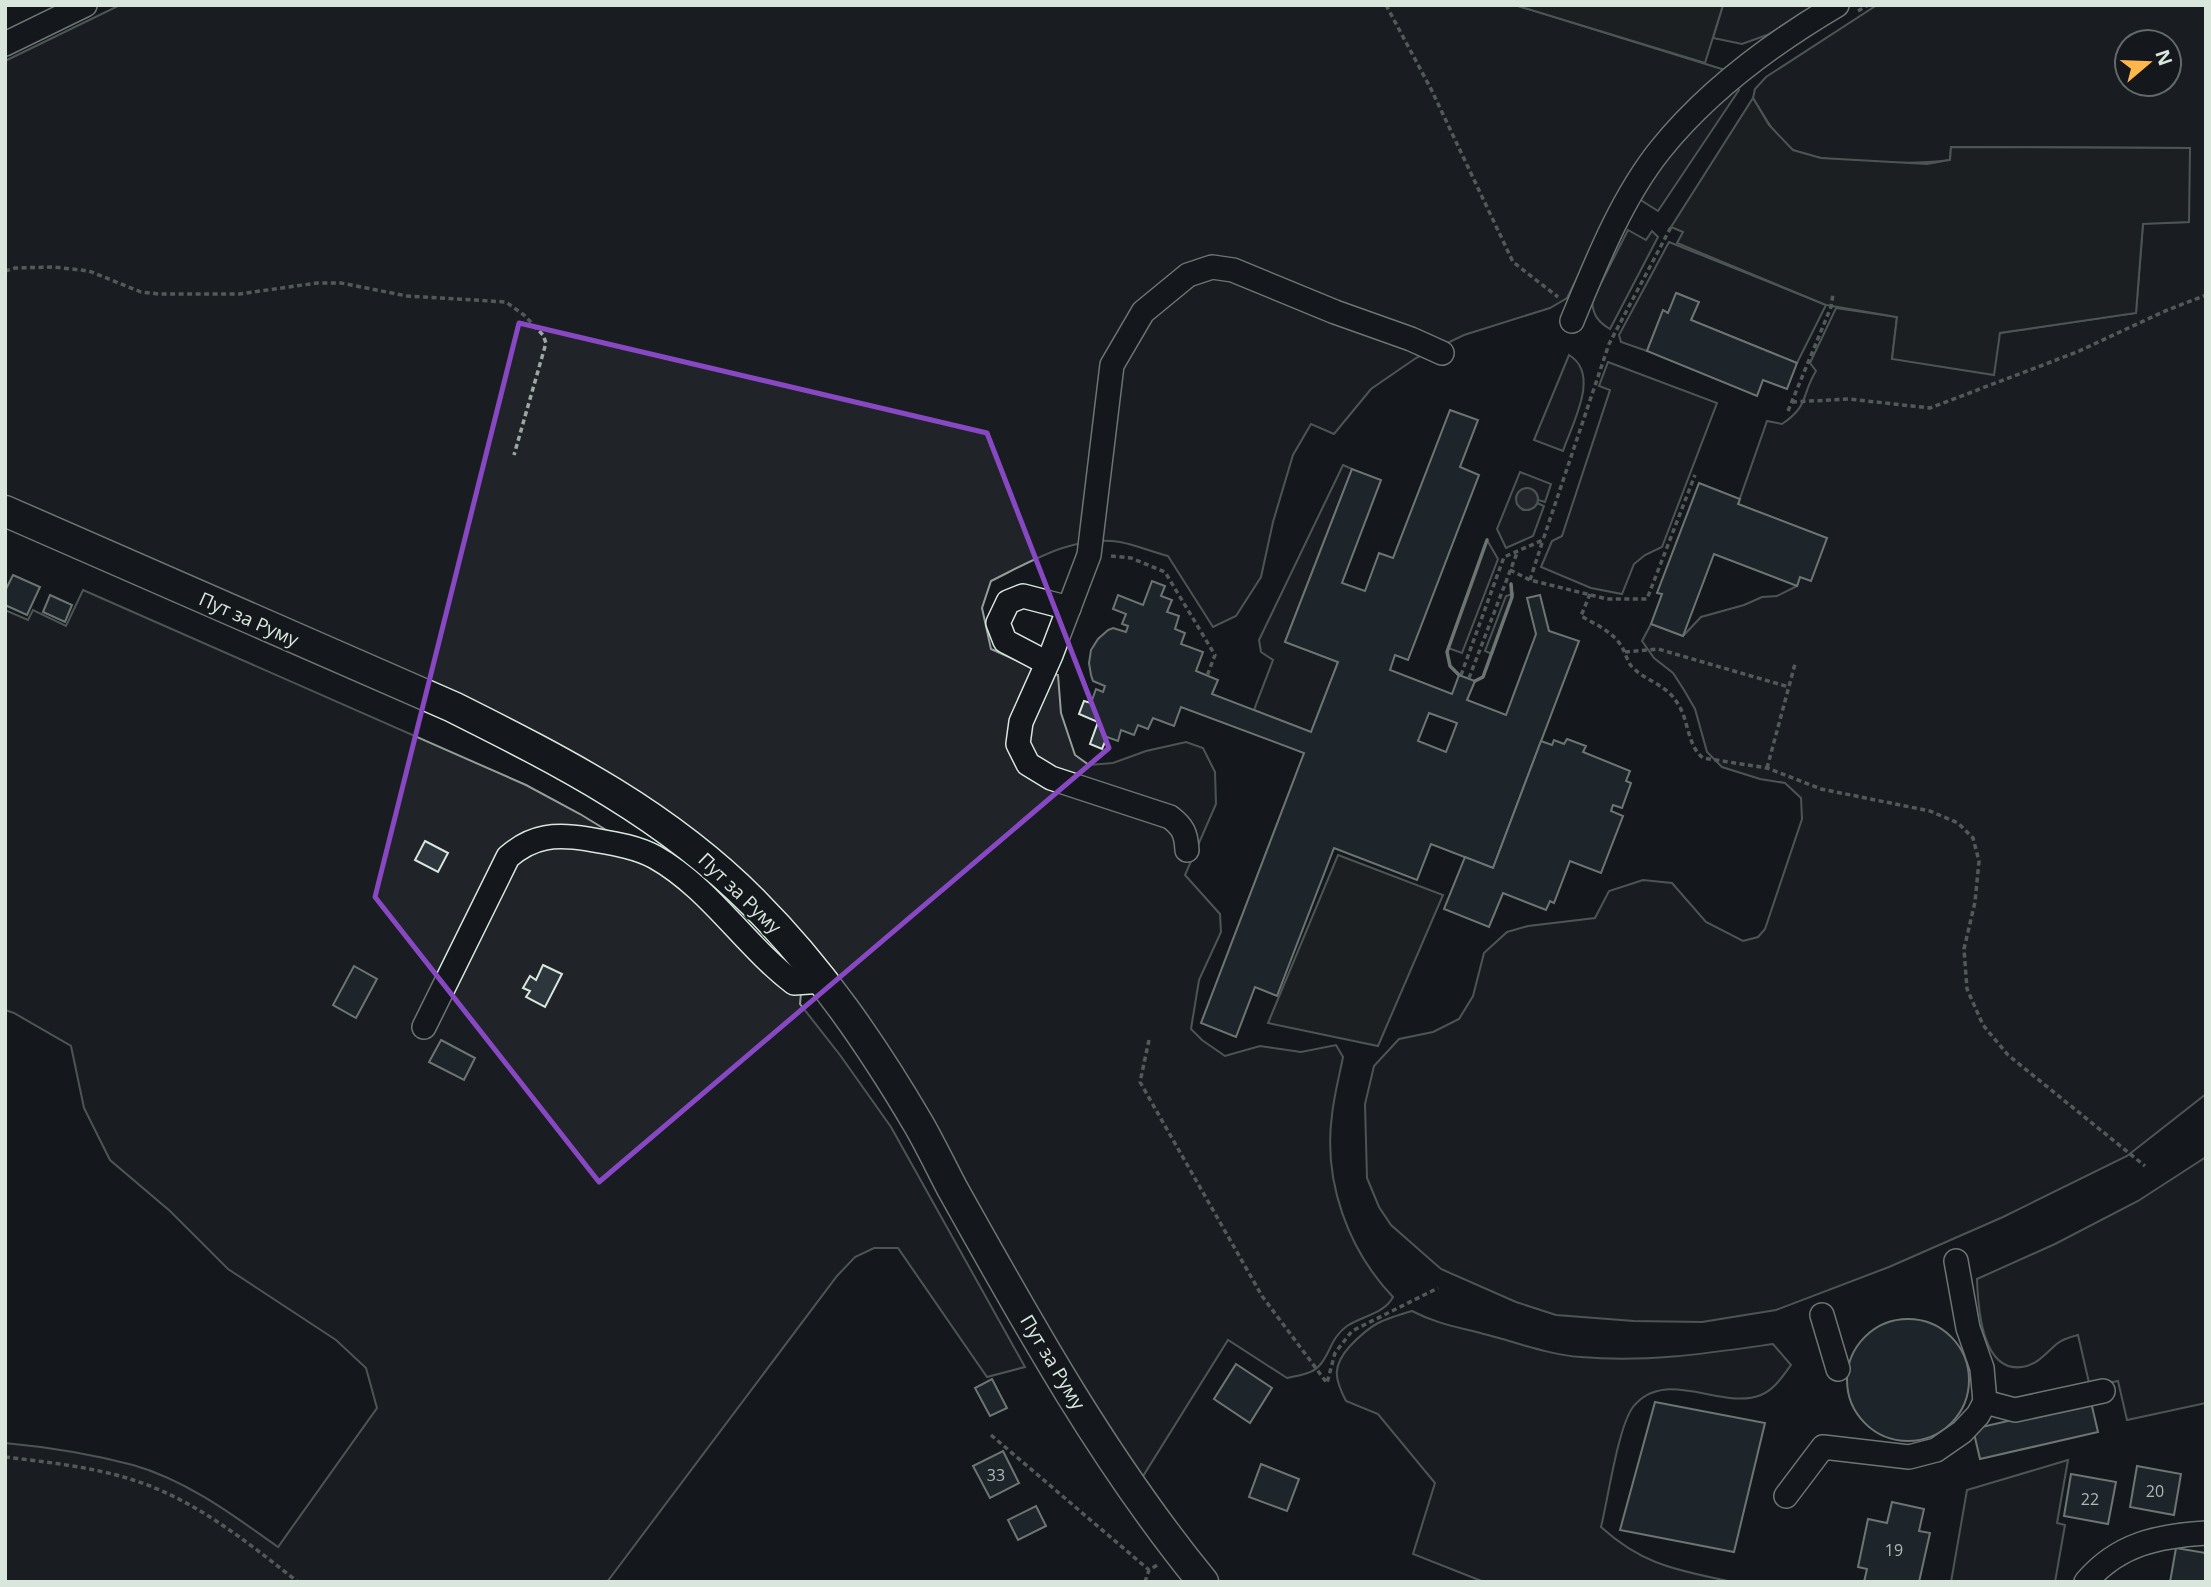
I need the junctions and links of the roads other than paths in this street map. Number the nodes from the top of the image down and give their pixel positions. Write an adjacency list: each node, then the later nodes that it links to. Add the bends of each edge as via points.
1 (85, 5): 3 (street)
2 (1837, 5): 4 (street, via 1738,72 1659,152 1620,216)
3 (5, 44)
4 (1574, 316)
5 (1442, 353): 7 (street, via 1233,270 1212,268 1188,275 1143,312 1112,365 1089,555)
6 (5, 511): 10 (main road, Пут за Руму, via 453,707 571,767 646,812 712,863)
7 (1069, 608): 8 (street); 8 (street, via 1023,596 1007,602 998,623 1005,641)
8 (1047, 663): 9 (street, via 1021,722 1018,744 1028,764 1051,778 1170,817 1186,835)
9 (1187, 850)
10 (824, 981): 11 (street, via 794,983 704,895 656,858 616,844 548,837 522,844 508,857); 19 (main road, Пут за Руму, via 919,1126 1107,1452)
11 (424, 1027)
12 (1956, 1261): 16 (street, via 1968,1328 1982,1368)
13 (1822, 1315): 14 (street)
14 (1838, 1368)
15 (2103, 1391): 16 (street, via 2015,1410)
16 (1985, 1402): 17 (street, via 1962,1432 1936,1450 1909,1457 1823,1447)
17 (1786, 1496)
18 (2206, 1533): 20 (street, via 2133,1546 2113,1556)
19 (1203, 1582)
20 (2085, 1582)

